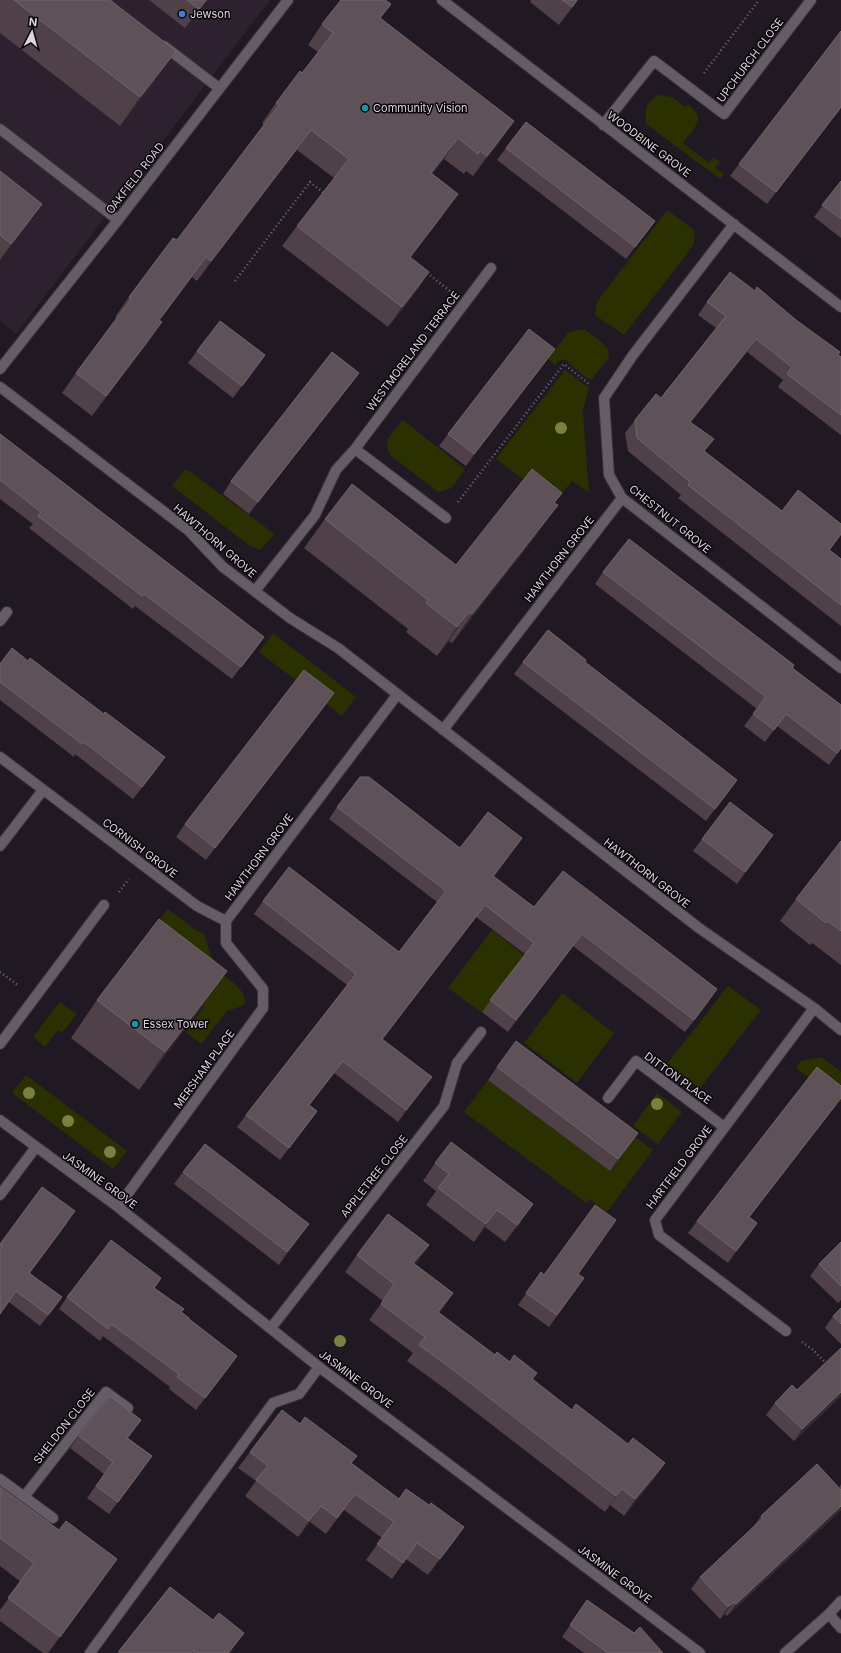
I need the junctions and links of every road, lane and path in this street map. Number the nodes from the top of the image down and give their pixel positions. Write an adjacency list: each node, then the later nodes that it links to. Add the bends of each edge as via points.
1 (288, 0): 6 (street, OAKFIELD ROAD)
2 (442, 0): 8 (street, WOODBINE GROVE)
3 (759, 0): 7 (path)
4 (811, 0): 7 (street, UPCHURCH CLOSE, via 724,114)
5 (158, 42): 6 (street)
6 (219, 88): 11 (street, OAKFIELD ROAD)
7 (693, 90): 8 (street, UPCHURCH CLOSE, via 654,61)
8 (603, 125): 12 (street, WOODBINE GROVE)
9 (0, 129): 11 (street)
10 (328, 197): 15 (path, via 310,182)
11 (118, 220): 18 (street, OAKFIELD ROAD)
12 (734, 224): 17 (street, WOODBINE GROVE); 20 (street, via 633,355)
13 (491, 268): 16 (street, WESTMORELAND TERRACE)
14 (421, 269): 16 (path)
15 (234, 281)
16 (465, 302): 21 (street, WESTMORELAND TERRACE)
17 (841, 307)
18 (0, 369)
19 (0, 387): 24 (street, HAWTHORN GROVE, via 188,530 223,567)
20 (604, 398): 22 (street, CHESTNUT GROVE, via 609,475); 23 (path, via 564,364)
21 (355, 449): 23 (street); 24 (street, WESTMORELAND TERRACE, via 336,470 315,515)
22 (622, 498): 27 (street, CHESTNUT GROVE); 29 (street, HAWTHORN GROVE)
23 (446, 518)
24 (255, 591): 28 (street, HAWTHORN GROVE, via 290,618 338,648)
25 (7, 612): 26 (street)
26 (0, 621)
27 (841, 668)
28 (397, 695): 29 (street, HAWTHORN GROVE); 35 (street, HAWTHORN GROVE)
29 (443, 730): 36 (street, HAWTHORN GROVE, via 699,928)
30 (0, 757): 31 (street, CORNISH GROVE)
31 (43, 790): 32 (street); 33 (street, CORNISH GROVE)
32 (0, 846)
33 (141, 864): 34 (path, via 114,898); 35 (street, CORNISH GROVE, via 197,906)
34 (104, 904): 39 (street)
35 (226, 921): 45 (street, MERSHAM PLACE, via 226,942 263,988 263,1008)
36 (814, 1008): 37 (street, HAWTHORN GROVE); 42 (street, HARTFIELD GROVE)
37 (841, 1030)
38 (481, 1032): 46 (street, APPLETREE CLOSE, via 457,1063 444,1106)
39 (0, 1044)
40 (608, 1098): 42 (street, DITTON PLACE, via 636,1061)
41 (0, 1120): 43 (street, JASMINE GROVE)
42 (724, 1127): 47 (street, HARTFIELD GROVE, via 655,1220 659,1235)
43 (36, 1147): 44 (street); 45 (street, JASMINE GROVE)
44 (0, 1195)
45 (118, 1207): 46 (street, JASMINE GROVE)
46 (271, 1328): 48 (street, JASMINE GROVE)
47 (786, 1331): 49 (path, via 812,1349)
48 (319, 1367): 57 (street, via 299,1394 273,1403); 58 (street, JASMINE GROVE)
49 (831, 1368)
50 (128, 1408): 52 (street, SHELDON CLOSE, via 106,1392)
51 (0, 1478): 52 (street)
52 (24, 1497): 53 (street)
53 (53, 1518)
54 (841, 1601): 55 (street)
55 (829, 1614): 56 (street); 59 (street)
56 (841, 1628)
57 (90, 1653)
58 (700, 1653)
59 (785, 1653)

